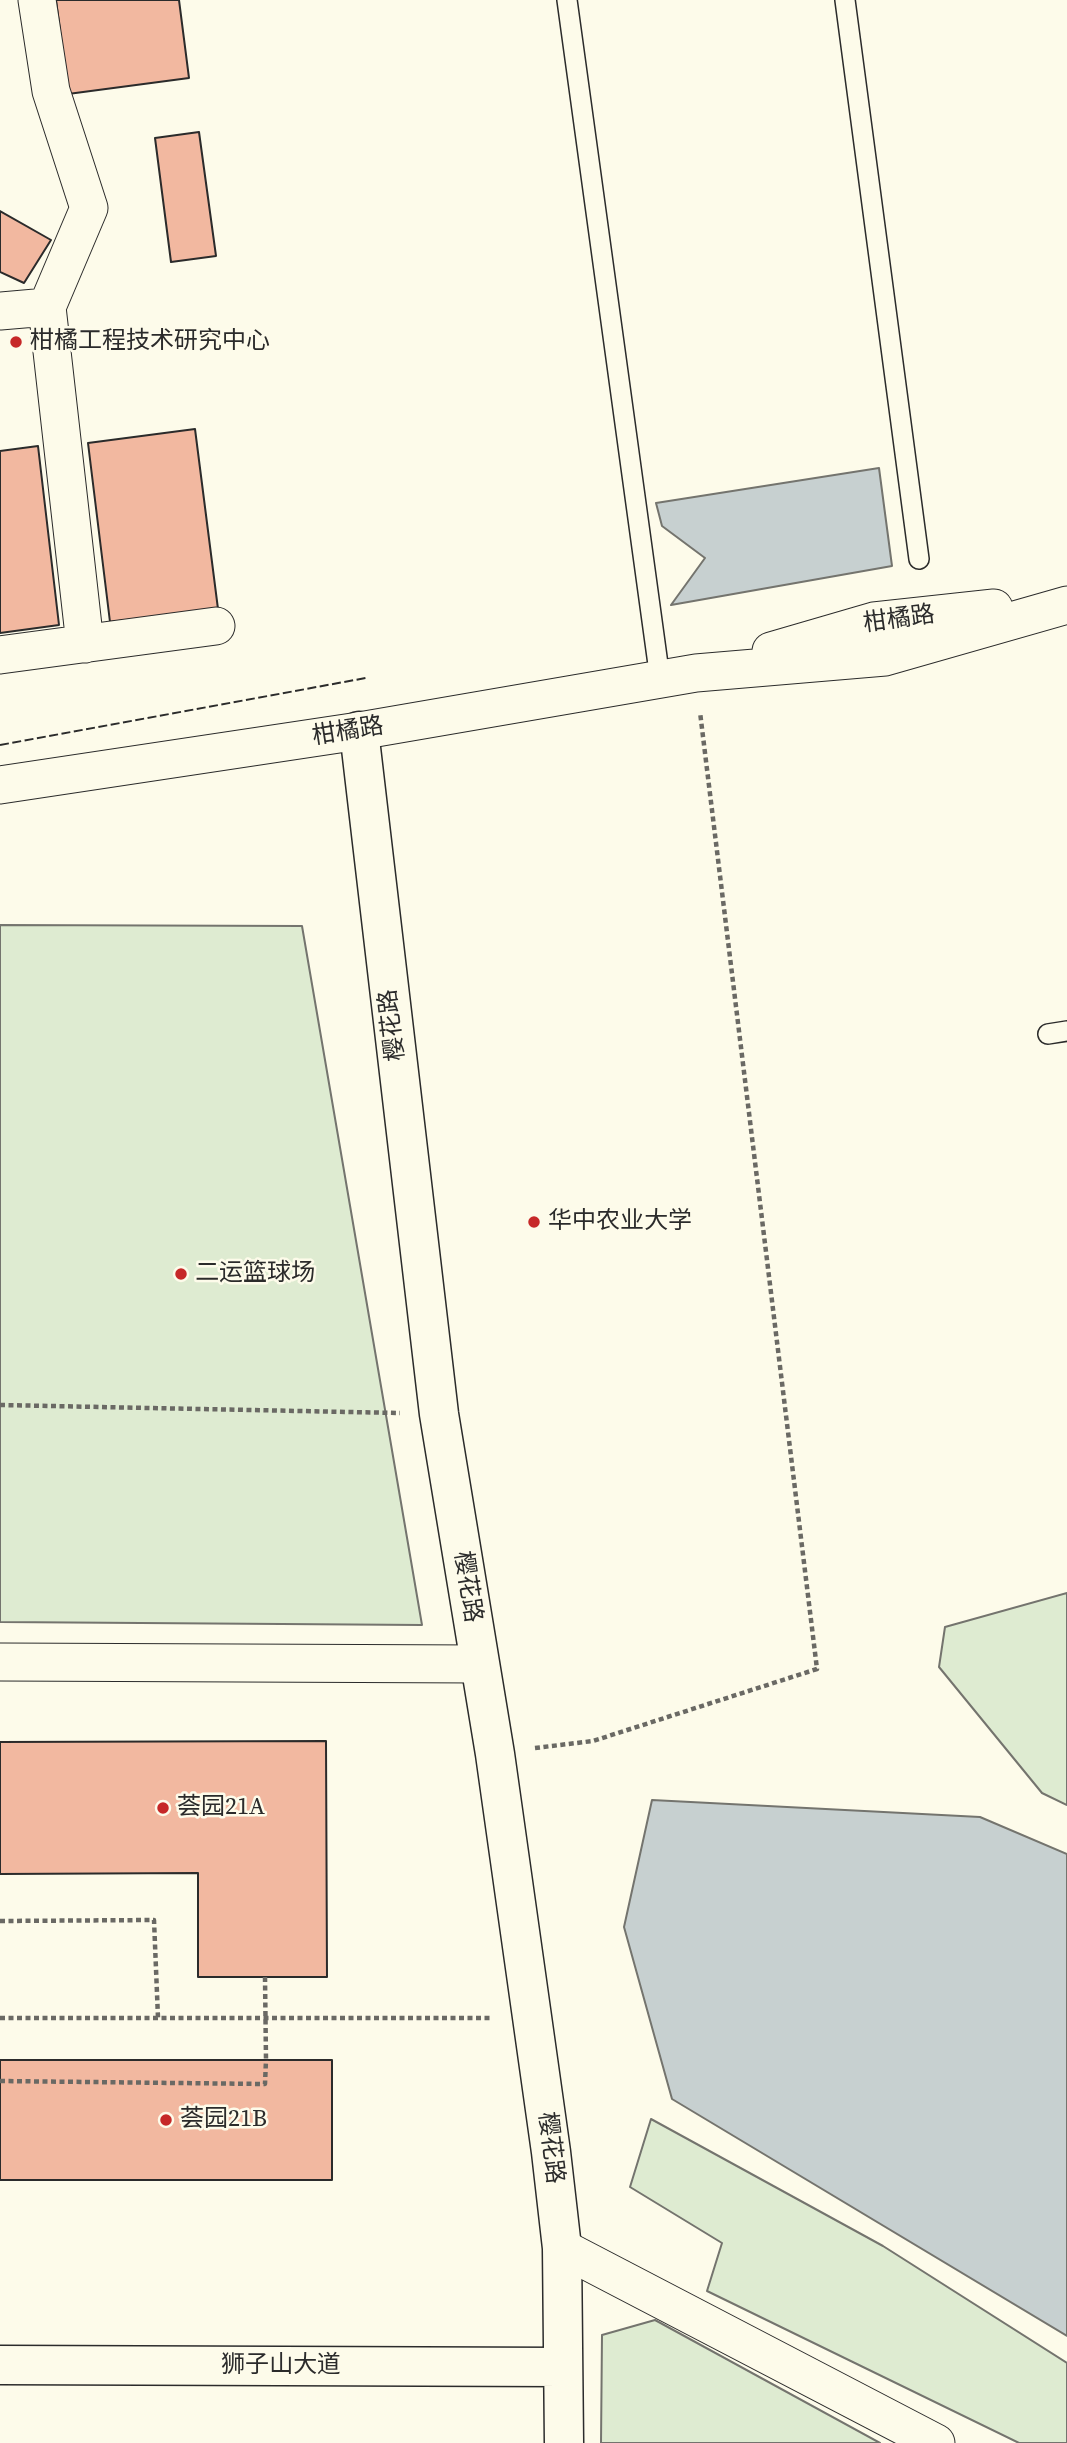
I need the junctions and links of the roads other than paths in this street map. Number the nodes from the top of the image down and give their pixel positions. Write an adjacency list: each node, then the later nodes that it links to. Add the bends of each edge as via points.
1 (37, 0): 4 (street, via 51,91 89,208)
2 (567, 0): 11 (lane)
3 (845, 0): 6 (lane)
4 (47, 307): 5 (street); 9 (street)
5 (0, 311)
6 (919, 559)
7 (1067, 603): 11 (street, 柑橘路, via 874,621 696,673)
8 (216, 626): 9 (street)
9 (85, 644): 10 (street)
10 (0, 655)
11 (660, 679): 12 (street, 柑橘路)
12 (359, 731): 13 (street, 柑橘路); 15 (street, 樱花路, via 439,1414)
13 (0, 785)
14 (0, 1662): 15 (street)
15 (479, 1664): 16 (street, 樱花路)
16 (562, 2248): 18 (street, 樱花路); 20 (street)
17 (0, 2365): 18 (street, 狮子山大道)
18 (562, 2367): 19 (street, 樱花路)
19 (564, 2443)
20 (936, 2443)

